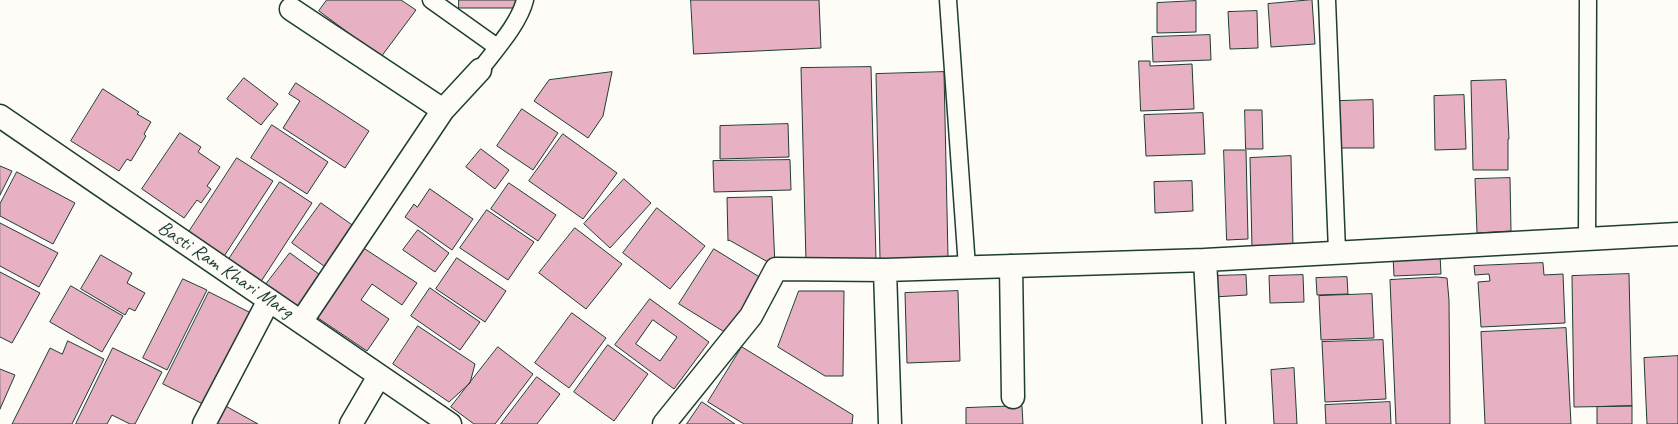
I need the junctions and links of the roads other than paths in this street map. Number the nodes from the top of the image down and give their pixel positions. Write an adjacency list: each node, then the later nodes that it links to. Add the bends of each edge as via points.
1 (431, 0): 7 (lane)
2 (525, 0): 7 (lane, via 524,6)
3 (948, 0): 16 (lane)
4 (1327, 0): 13 (lane)
5 (1588, 0): 12 (lane)
6 (291, 9): 9 (street)
7 (497, 47): 8 (lane)
8 (480, 70): 9 (street)
9 (443, 110): 19 (street)
10 (0, 116): 18 (street, Basti Ram Khari Marg)
11 (1678, 234): 12 (street)
12 (1588, 238): 13 (street)
13 (1337, 251): 14 (street)
14 (1205, 260): 15 (street); 27 (street)
15 (1010, 266): 16 (street); 21 (street)
16 (967, 267): 17 (street)
17 (886, 270): 25 (street, via 776,268 751,316); 26 (street)
18 (269, 300): 19 (street, Basti Ram Khari Marg); 22 (street)
19 (301, 322): 20 (street, Basti Ram Khari Marg)
20 (379, 376): 23 (street); 24 (street, Basti Ram Khari Marg)
21 (1013, 397)
22 (204, 424)
23 (351, 424)
24 (450, 424)
25 (664, 424)
26 (890, 424)
27 (1214, 424)

